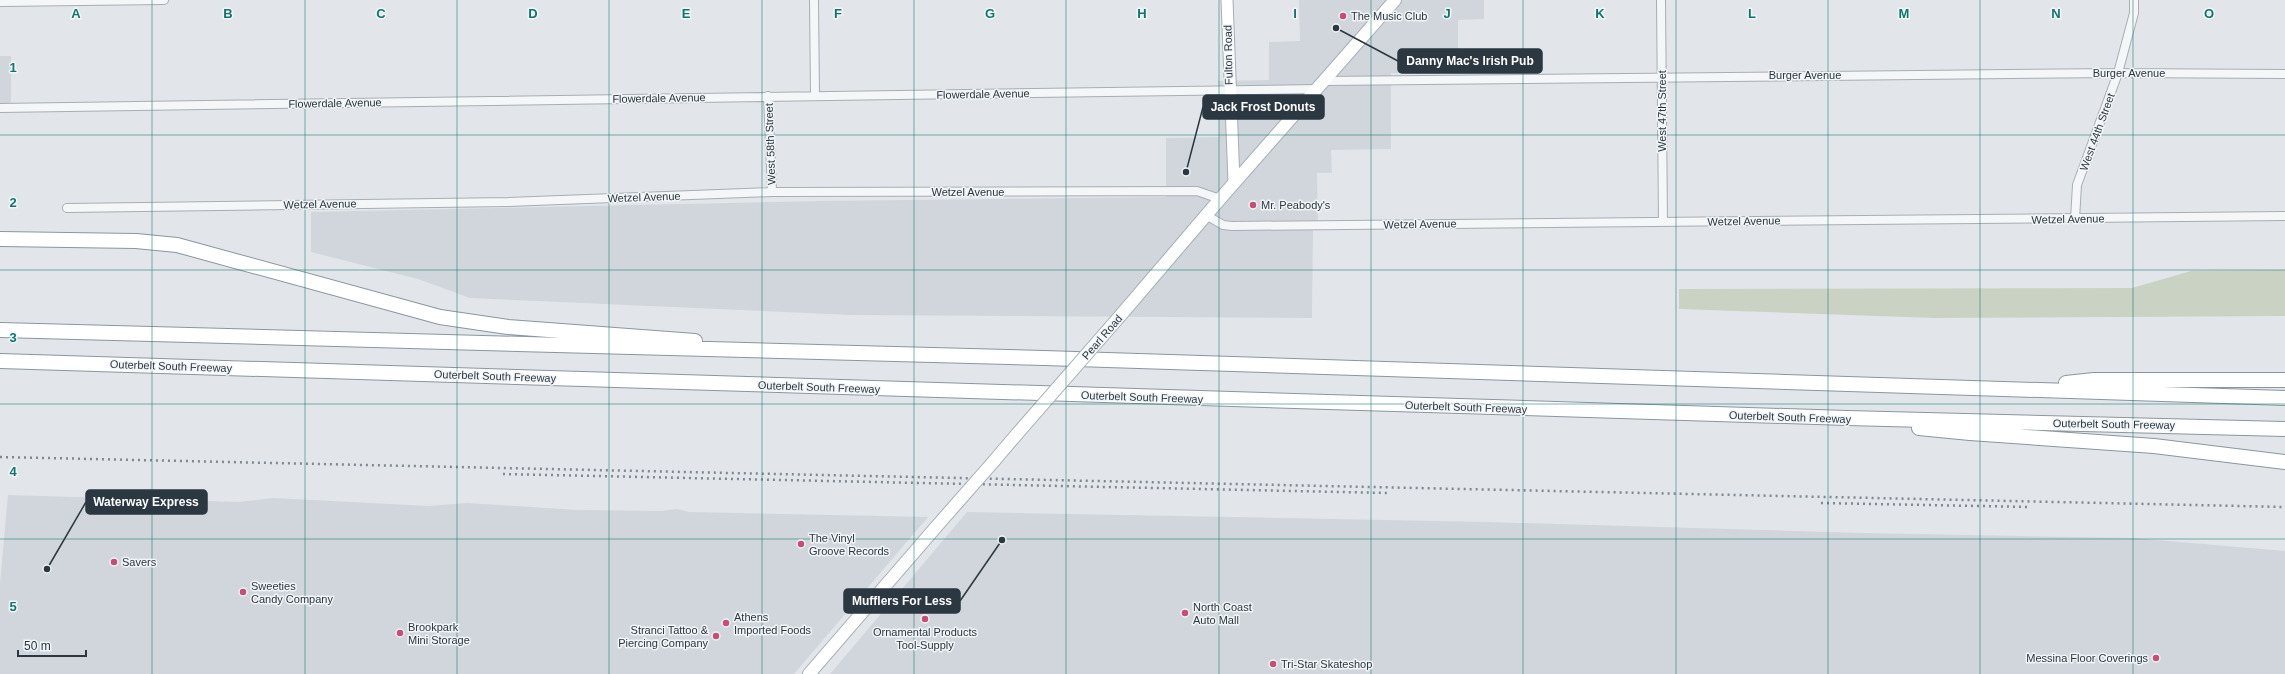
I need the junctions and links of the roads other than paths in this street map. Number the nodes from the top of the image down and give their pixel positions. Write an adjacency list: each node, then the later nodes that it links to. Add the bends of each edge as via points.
1 (164, 0): 7 (street)
2 (814, 0): 14 (street)
3 (1227, 0): 12 (main road, Fulton Road)
4 (1395, 0): 11 (main road, Pearl Road)
5 (1661, 0): 10 (street, West 47th Street)
6 (2134, 0): 8 (street, West 44th Street, via 2134,13)
7 (0, 2)
8 (2118, 72): 9 (street, Burger Avenue); 10 (street, Burger Avenue); 22 (street, West 44th Street, via 2077,185)
9 (2285, 74)
10 (1661, 77): 11 (street, Burger Avenue); 23 (street, West 47th Street)
11 (1322, 85): 12 (street, Flowerdale Avenue); 16 (main road, Pearl Road)
12 (1229, 90): 14 (street, Flowerdale Avenue); 16 (main road, Fulton Road)
13 (768, 96): 14 (street, Flowerdale Avenue); 15 (street, Flowerdale Avenue); 17 (street, West 58th Street)
14 (815, 96)
15 (0, 108)
16 (1234, 182): 18 (main road, Pearl Road)
17 (772, 192): 18 (street, Wetzel Avenue, via 1197,191); 19 (street, Wetzel Avenue, via 508,202)
18 (1220, 199): 20 (main road, Pearl Road)
19 (67, 208)
20 (1206, 215): 23 (street, Wetzel Avenue, via 1223,225 1232,226); 34 (main road, Pearl Road, bridge)
21 (2285, 216): 22 (street, Wetzel Avenue)
22 (2075, 218): 23 (street, Wetzel Avenue)
23 (1663, 222)
24 (0, 239): 26 (highway, via 136,241 177,245 389,304 480,324 660,337)
25 (3, 330): 26 (highway)
26 (787, 351): 29 (highway)
27 (3, 361): 31 (highway, Outerbelt South Freeway)
28 (2285, 380): 29 (highway, via 2094,380)
29 (2010, 388): 30 (highway)
30 (2285, 398)
31 (1847, 418): 32 (highway, Outerbelt South Freeway); 33 (highway, via 1970,434 2154,446)
32 (2285, 429)
33 (2285, 462)
34 (809, 674)

